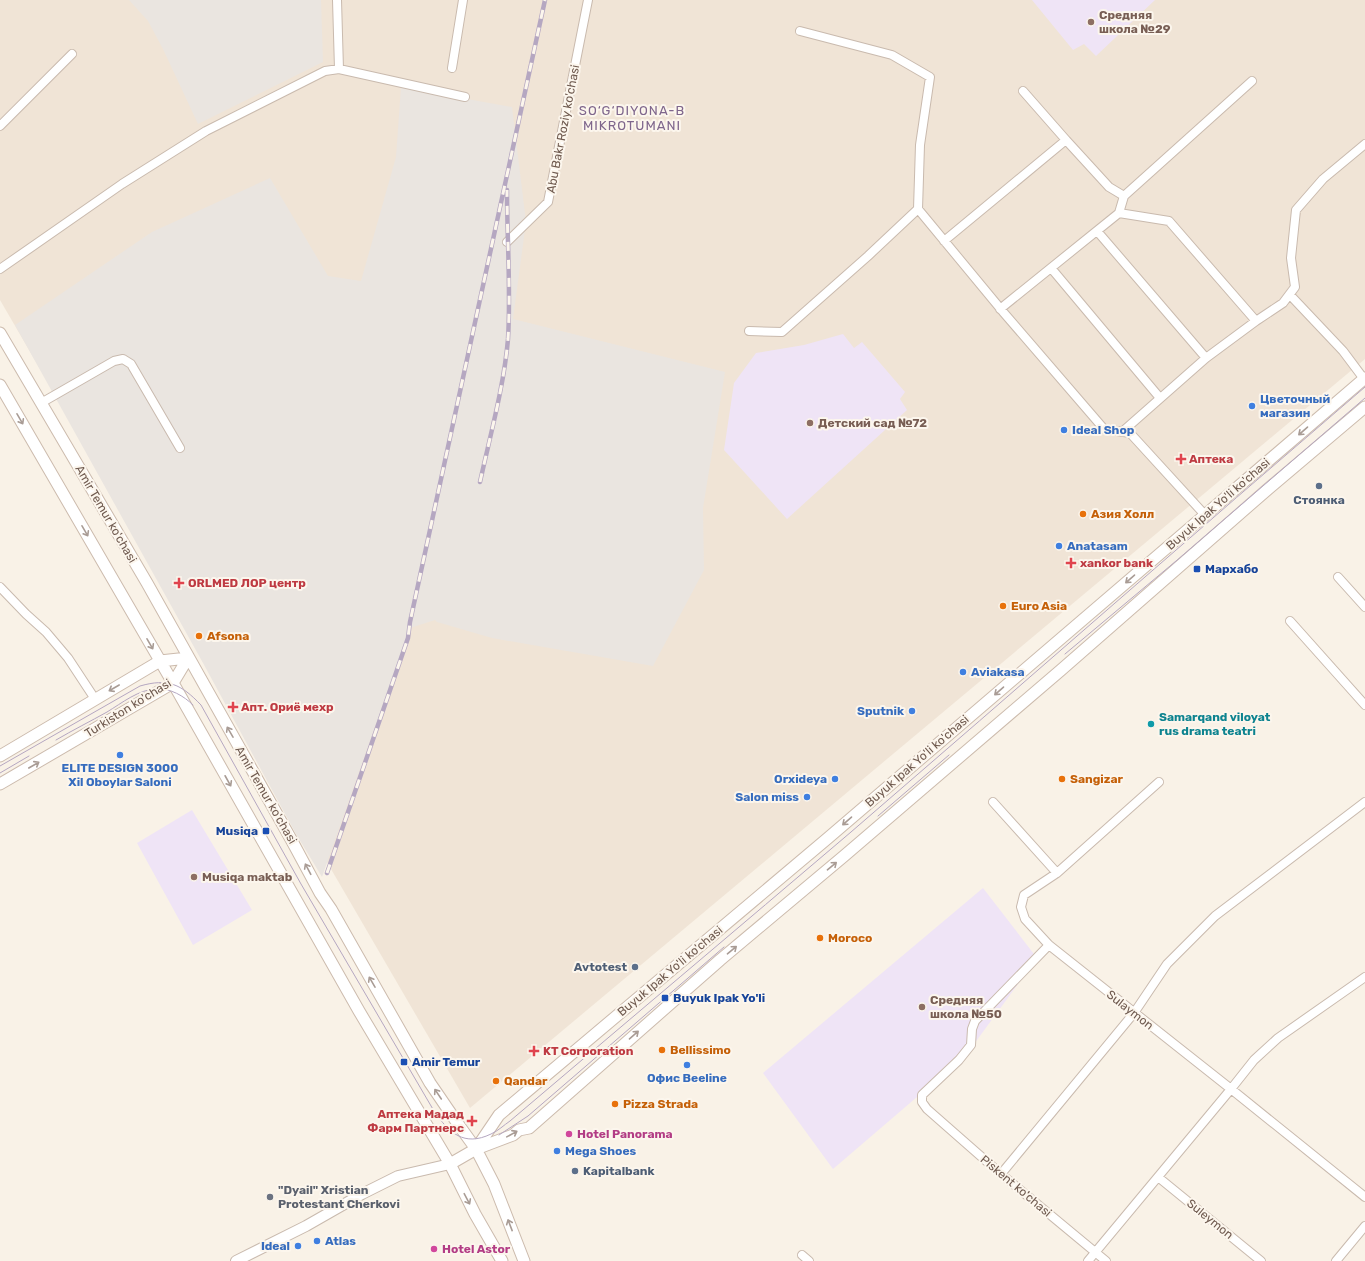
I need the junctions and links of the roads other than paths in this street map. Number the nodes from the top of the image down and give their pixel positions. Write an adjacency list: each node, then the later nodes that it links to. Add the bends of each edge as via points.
1 (337, 0): 7 (street)
2 (463, 0): 6 (street)
3 (588, 0): 19 (street, Abu Bakr Roziy ko'chasi, via 548,202)
4 (800, 31): 15 (street, via 892,55 930,77 920,145)
5 (72, 54): 11 (street)
6 (452, 68)
7 (339, 69): 10 (street); 21 (street, via 325,72 206,131 122,184)
8 (1252, 81): 14 (street)
9 (1023, 91): 12 (street)
10 (465, 97)
11 (0, 126)
12 (1066, 140): 14 (street, via 1109,187); 18 (street)
13 (1365, 144): 22 (street, via 1323,179 1296,210 1291,258 1295,287)
14 (1124, 196): 16 (street)
15 (918, 209): 18 (street); 25 (street, via 782,332)
16 (1119, 213): 17 (street); 24 (street, via 1168,221)
17 (1096, 232): 20 (street); 27 (street)
18 (944, 241): 23 (street)
19 (507, 242)
20 (1051, 268): 23 (street); 30 (street)
21 (0, 269)
22 (1290, 295): 24 (street, via 1283,303); 28 (street, via 1343,351)
23 (1000, 309): 33 (street, via 1104,429)
24 (1256, 320): 27 (street)
25 (749, 331)
26 (0, 333): 31 (main road, Amir Temur ko'chasi)
27 (1206, 358): 30 (street)
28 (1365, 379): 35 (main road, Buyuk Ipak Yo'li ko'chasi, one-way to 35)
29 (0, 385): 41 (main road, one-way to 41)
30 (1160, 398): 33 (street)
31 (41, 403): 34 (street, via 114,361 123,359 131,364); 40 (main road, Amir Temur ko'chasi)
32 (1365, 407): 55 (main road, Buyuk Ipak Yo'li ko'chasi, one-way to 32, via 529,1128 720,960)
33 (1122, 432): 35 (street, via 1130,433)
34 (180, 448)
35 (1205, 515): 55 (main road, Buyuk Ipak Yo'li ko'chasi, one-way to 55, via 499,1115)
36 (1338, 577): 38 (street)
37 (0, 587): 43 (street, via 46,632 68,658)
38 (1365, 607)
39 (1290, 621): 44 (street)
40 (188, 658): 41 (main road, Turkiston ko'chasi); 42 (main road, Turkiston ko'chasi); 55 (main road, Amir Temur ko'chasi, one-way to 40, via 430,1083)
41 (160, 661): 42 (main road); 43 (main road, Turkiston ko'chasi, one-way to 43)
42 (173, 683): 47 (main road, Turkiston ko'chasi, one-way to 42); 56 (main road, one-way to 56, via 359,1011)
43 (95, 699): 45 (main road, Turkiston ko'chasi)
44 (1365, 705)
45 (0, 756)
46 (1159, 782): 50 (street, Sulaymon)
47 (0, 784)
48 (993, 802): 50 (street)
49 (1365, 802): 53 (street, via 1215,916 1167,964)
50 (1057, 873): 51 (street, Sulaymon, via 1024,895 1021,907 1025,919)
51 (1048, 945): 53 (street, Sulaymon); 57 (street, Piskent ko'chasi, via 975,1021 971,1045 922,1096 922,1102 927,1109)
52 (1365, 977): 54 (street, via 1278,1038 1254,1060)
53 (1134, 1013): 54 (street, Sulaymon); 57 (street)
54 (1231, 1089): 58 (street); 59 (street, Sulaymon)
55 (476, 1149): 56 (main road, Buyuk Ipak Yo'li ko'chasi); 65 (main road, Amir Temur ko'chasi, one-way to 55, via 494,1184)
56 (450, 1164): 63 (street, via 398,1176); 64 (main road, one-way to 64)
57 (1001, 1174): 61 (street, Piskent ko'chasi)
58 (1158, 1177): 61 (street); 69 (street, Suleymon)
59 (1365, 1197)
60 (1365, 1226): 70 (street)
61 (1095, 1253): 67 (street); 68 (street, Piskent ko'chasi)
62 (802, 1255): 66 (street)
63 (236, 1261)
64 (502, 1261)
65 (524, 1261)
66 (809, 1261)
67 (1088, 1261)
68 (1106, 1261)
69 (1262, 1261)
70 (1336, 1261)

